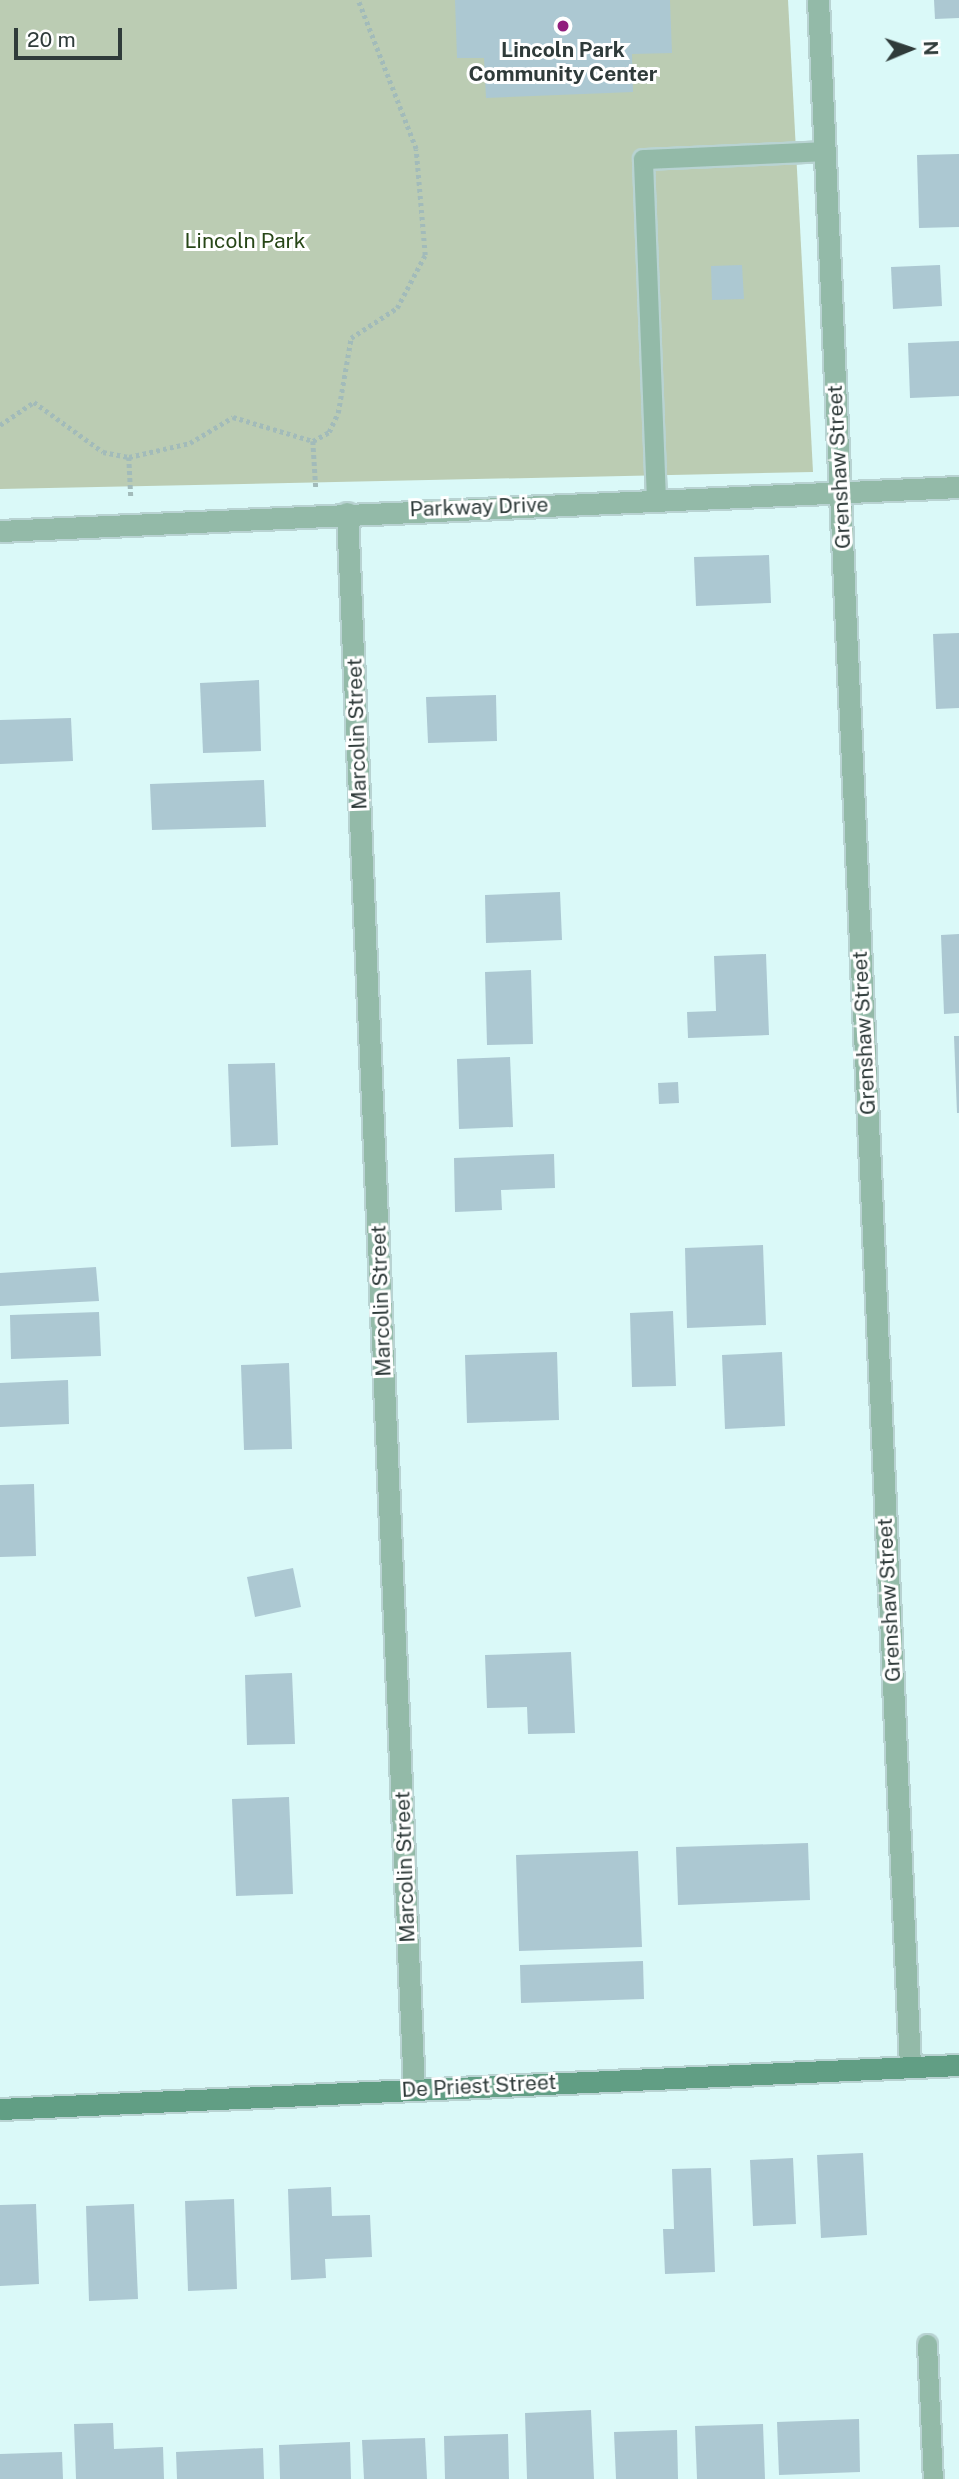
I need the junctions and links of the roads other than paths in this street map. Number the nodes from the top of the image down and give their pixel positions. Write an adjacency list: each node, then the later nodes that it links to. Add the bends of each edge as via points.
1 (818, 0): 2 (street, Grenshaw Street)
2 (824, 150): 4 (street, Grenshaw Street); 5 (lane, via 643,159)
3 (959, 487): 4 (street, Parkway Drive)
4 (840, 492): 5 (street, Parkway Drive); 9 (street, Grenshaw Street)
5 (656, 500): 6 (street, Parkway Drive)
6 (347, 513): 7 (street, Parkway Drive); 10 (street, Marcolin Street)
7 (0, 531)
8 (959, 2065): 9 (street, De Priest Street)
9 (910, 2067): 10 (street, De Priest Street)
10 (414, 2089): 11 (street, De Priest Street)
11 (0, 2109)
12 (927, 2344): 13 (lane)
13 (933, 2479)

